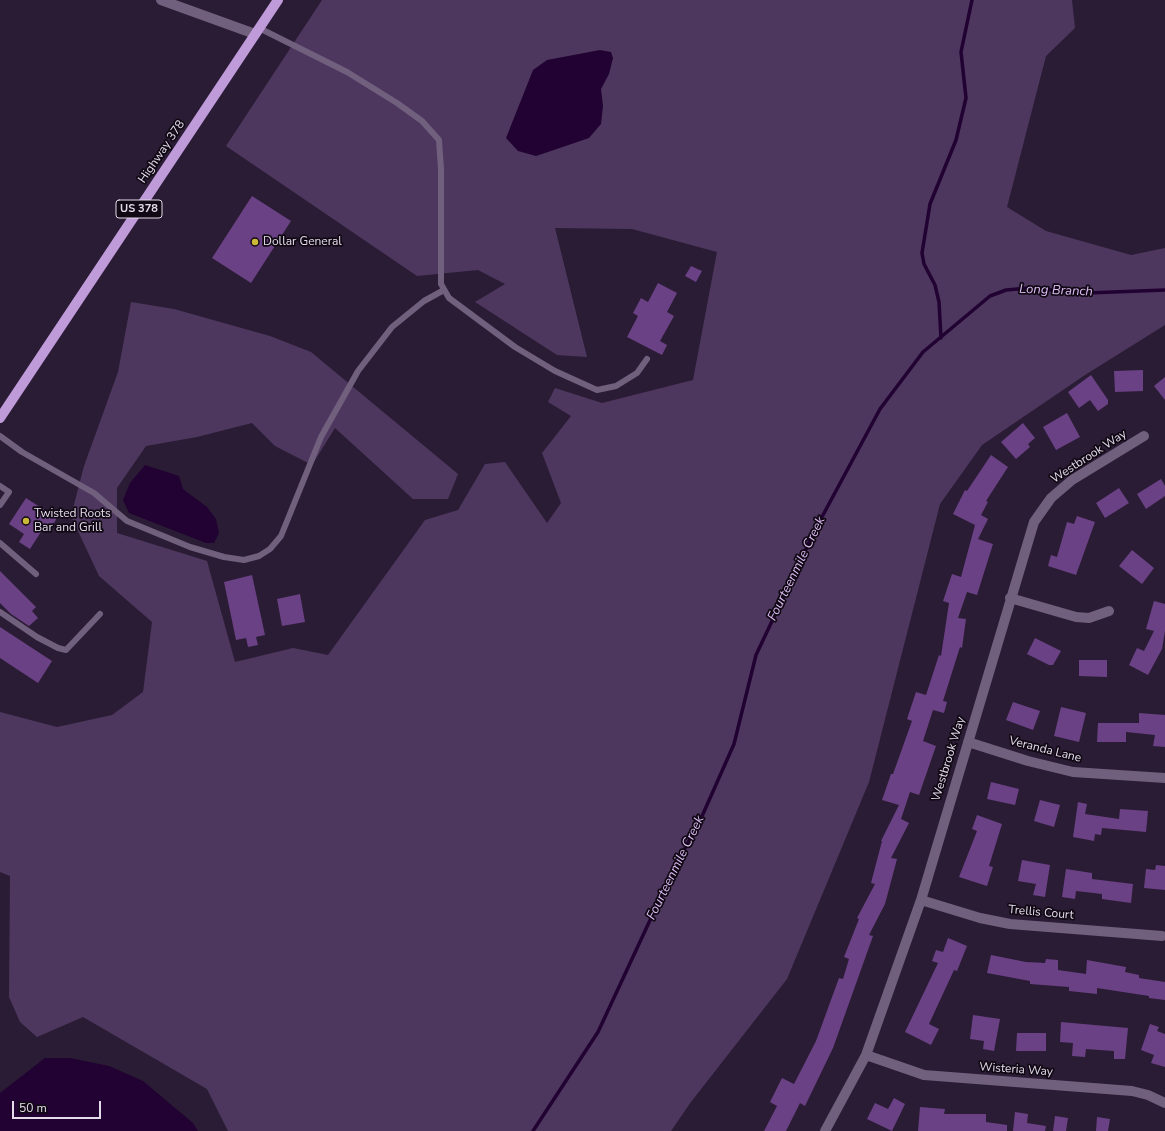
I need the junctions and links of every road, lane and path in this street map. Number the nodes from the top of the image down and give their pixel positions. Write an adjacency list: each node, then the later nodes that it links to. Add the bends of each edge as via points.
1 (162, 0): 3 (street)
2 (278, 0): 3 (main road, Highway 378 / US 378)
3 (257, 31): 4 (lane, via 347,72 422,121 439,140 441,284); 6 (main road, Highway 378 / US 378)
4 (444, 290): 5 (lane, via 449,298 515,347 555,371 597,390 616,386 637,374); 7 (lane, via 424,301 392,327 358,371 321,437 281,536 259,556 244,560 190,548 127,521 94,493 22,452)
5 (647, 359)
6 (0, 418)
7 (0, 436)
8 (1144, 436): 13 (street, Westbrook Way, via 1072,480 1041,510 1029,535)
9 (0, 486): 10 (lane, via 8,492)
10 (0, 505)
11 (0, 543): 12 (lane)
12 (36, 574)
13 (1010, 598): 14 (street, via 1076,617 1089,618); 17 (street, Westbrook Way)
14 (1109, 611)
15 (0, 612): 16 (lane, via 37,637 66,650)
16 (100, 614)
17 (968, 742): 18 (street, Veranda Lane, via 1073,772); 19 (street, Westbrook Way)
18 (1165, 778)
19 (921, 900): 20 (street, Trellis Court, via 980,918 1010,924); 21 (street, Westbrook Way)
20 (1162, 936)
21 (866, 1055): 22 (street, Wisteria Way, via 924,1075 1132,1091); 23 (street, Westbrook Way)
22 (1165, 1103)
23 (826, 1131)

